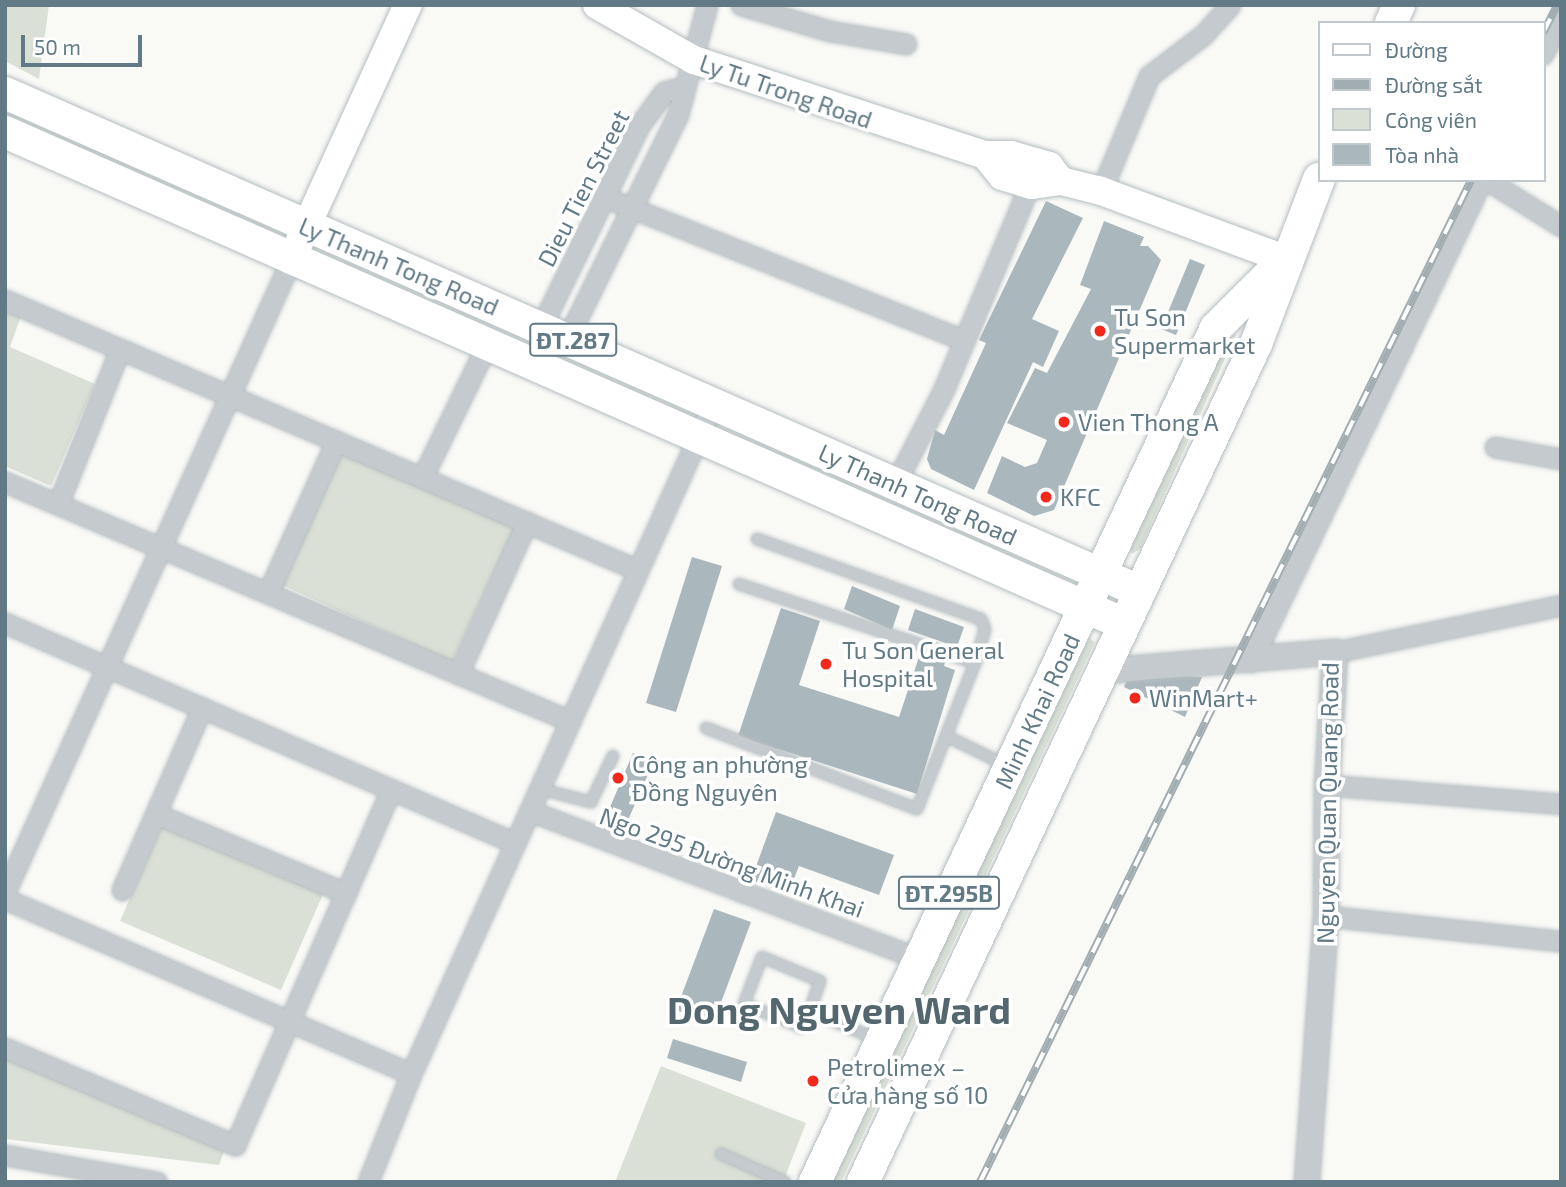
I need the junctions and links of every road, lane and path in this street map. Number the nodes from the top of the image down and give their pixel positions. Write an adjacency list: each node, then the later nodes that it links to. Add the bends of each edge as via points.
1 (408, 5): 23 (main road)
2 (597, 5): 9 (main road, Ly Tu Trong Road)
3 (707, 5): 9 (street, Dieu Tien Street)
4 (741, 5): 7 (street, via 830,31)
5 (1230, 5): 19 (street, via 1203,36 1149,76)
6 (1561, 19): 8 (street)
7 (906, 44)
8 (1545, 50)
9 (694, 60): 10 (street, Dieu Tien Street); 13 (main road, Ly Tu Trong Road)
10 (682, 87): 20 (street, Dieu Tien Street, via 664,92 639,126); 21 (street, Dieu Tien Street, via 678,114)
11 (5, 93): 23 (main road, Ly Thanh Tong Road / ĐT.287)
12 (5, 132): 25 (main road, Ly Thanh Tong Road / ĐT.287)
13 (985, 155): 14 (main road, Ly Tu Trong Road, via 1011,155 1049,166); 18 (main road, Ly Tu Trong Road, via 1002,176)
14 (1061, 181): 18 (main road, Ly Tu Trong Road); 19 (main road, Ly Tu Trong Road)
15 (1318, 181): 24 (main road, Minh Khai Road / ĐT.295B)
16 (1481, 182): 55 (street)
17 (1491, 182): 22 (street)
18 (1030, 184): 28 (street)
19 (1101, 191): 24 (main road, Ly Tu Trong Road)
20 (604, 197): 21 (street); 27 (street, Dieu Tien Street)
21 (629, 209): 27 (street, Dieu Tien Street); 28 (street)
22 (1561, 226)
23 (305, 227): 25 (main road); 27 (main road, Ly Thanh Tong Road / ĐT.287)
24 (1285, 259): 46 (main road, Minh Khai Road / ĐT.295B, via 1216,328); 48 (main road, Minh Khai Road / ĐT.295B, via 1256,344)
25 (291, 260): 29 (main road, Ly Thanh Tong Road / ĐT.287); 31 (street)
26 (5, 300): 30 (street)
27 (555, 331): 32 (main road, Ly Thanh Tong Road / ĐT.287)
28 (963, 341): 39 (street)
29 (486, 345): 33 (main road, Ly Thanh Tong Road / ĐT.287); 37 (street)
30 (121, 349): 31 (street); 40 (street)
31 (226, 395): 34 (street); 44 (street)
32 (713, 404): 33 (street); 39 (main road, Ly Thanh Tong Road / ĐT.287)
33 (698, 438): 41 (main road, Ly Thanh Tong Road / ĐT.287); 45 (street)
34 (337, 441): 37 (street); 49 (street)
35 (1495, 447): 36 (street)
36 (1561, 459)
37 (422, 478): 42 (street)
38 (5, 482): 40 (street)
39 (895, 484): 41 (main road); 46 (main road, Ly Thanh Tong Road / ĐT.287)
40 (58, 504): 44 (street)
41 (880, 516): 51 (main road, Ly Thanh Tong Road / ĐT.287)
42 (527, 522): 45 (street); 59 (street)
43 (757, 539): 56 (lane, via 981,619 985,629)
44 (161, 547): 49 (street); 57 (street)
45 (638, 570): 61 (street)
46 (1100, 574): 48 (main road, Ly Thanh Tong Road / ĐT.287); 51 (main road, Minh Khai Road / ĐT.295B)
47 (739, 584): 56 (lane)
48 (1139, 591): 53 (main road, Minh Khai Road / ĐT.295B)
49 (268, 593): 59 (street)
50 (1561, 605): 54 (street)
51 (1086, 606): 53 (main road, Ly Thanh Tong Road); 65 (main road, Minh Khai Road / ĐT.295B)
52 (5, 623): 57 (street)
53 (1124, 624): 58 (main road, Minh Khai Road / ĐT.295B)
54 (1335, 652): 55 (street, Nguyen Quan Quang Road); 66 (street, Nguyen Quan Quang Road)
55 (1251, 662): 58 (street, Nguyen Quan Quang Road)
56 (975, 663): 63 (lane)
57 (107, 667): 60 (street); 74 (street)
58 (1103, 671): 91 (main road, Minh Khai Road / ĐT.295B)
59 (458, 674): 61 (street)
60 (202, 708): 68 (street); 71 (street)
61 (570, 721): 67 (street)
62 (706, 728): 63 (lane, via 917,809)
63 (946, 736): 65 (lane)
64 (613, 756): 67 (lane, via 590,802)
65 (1011, 767): 79 (main road, Minh Khai Road / ĐT.295B)
66 (1326, 785): 69 (street); 77 (street, Nguyen Quan Quang Road)
67 (540, 789): 70 (street)
68 (391, 790): 72 (street); 75 (street)
69 (1561, 804)
70 (530, 811): 72 (street); 79 (street, Ngo 295 Đường Minh Khai)
71 (156, 814): 73 (street); 75 (street)
72 (515, 843): 84 (street)
73 (122, 890)
74 (5, 892)
75 (346, 893): 81 (street)
76 (5, 899): 81 (street)
77 (1326, 916): 78 (street); 92 (street, Nguyen Quan Quang Road)
78 (1561, 941)
79 (917, 958): 82 (main road, Minh Khai Road / ĐT.295B)
80 (810, 1010): 80 (lane, via 820,981 762,957 744,1004 802,1027); 82 (lane)
81 (290, 1022): 83 (street, via 235,1145); 84 (street)
82 (878, 1040): 90 (main road, Minh Khai Road / ĐT.295B)
83 (5, 1048)
84 (411, 1074): 88 (street)
85 (5, 1154): 87 (street)
86 (722, 1154): 89 (lane)
87 (157, 1182)
88 (368, 1182)
89 (785, 1182)
90 (815, 1182)
91 (863, 1182)
92 (1307, 1182)

